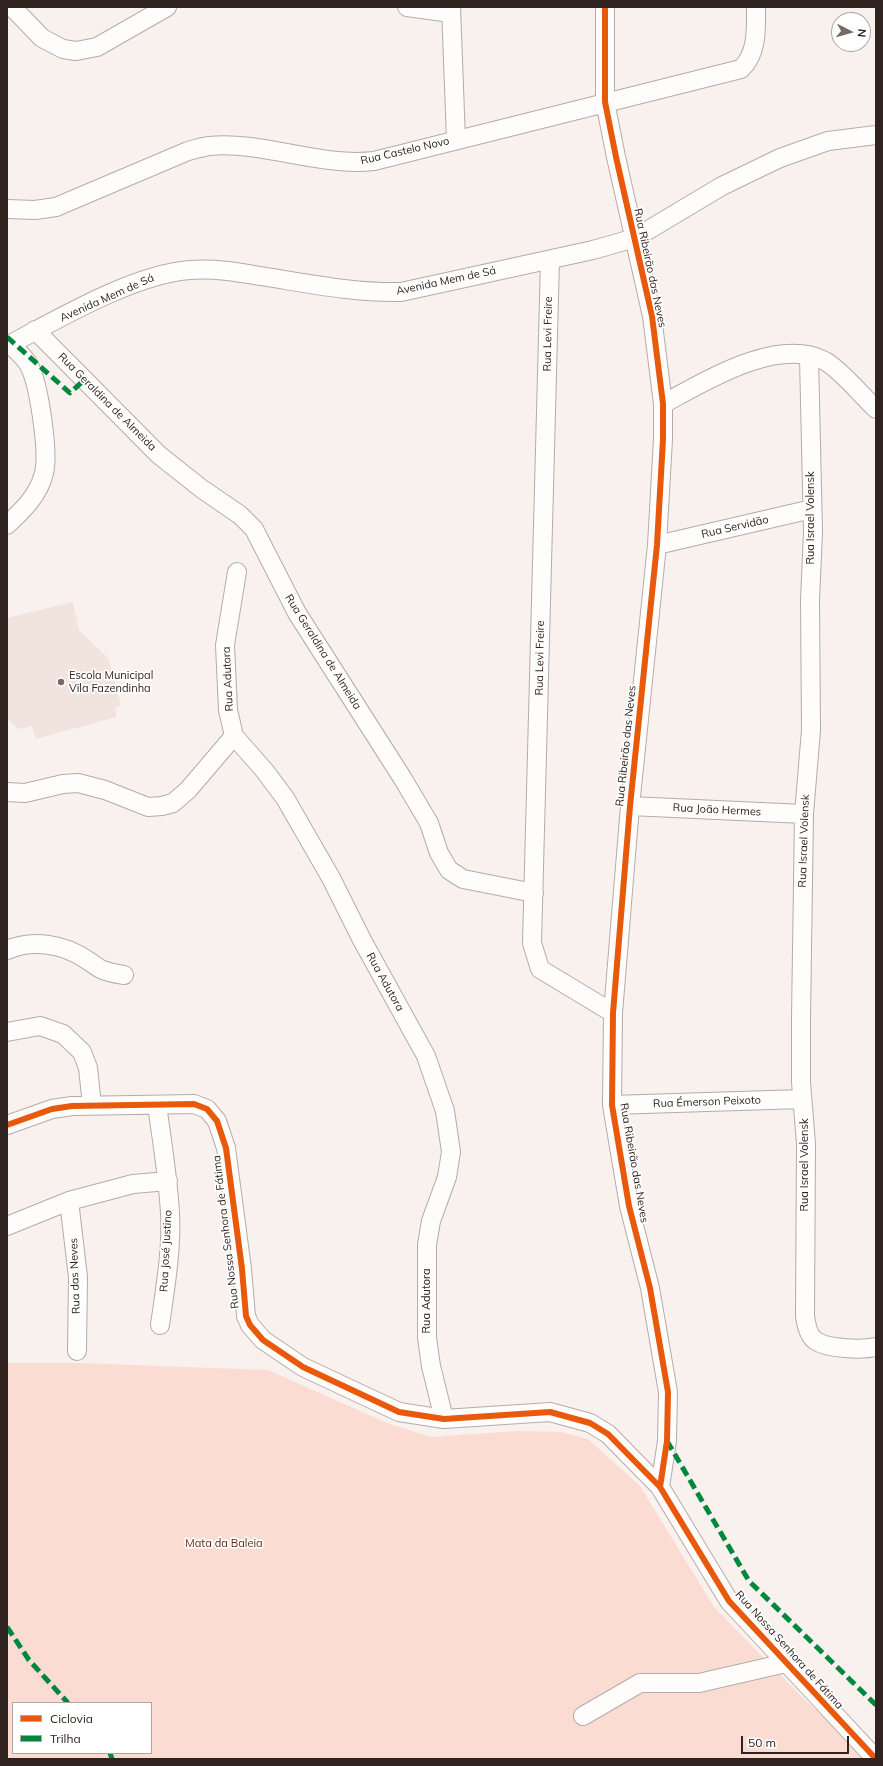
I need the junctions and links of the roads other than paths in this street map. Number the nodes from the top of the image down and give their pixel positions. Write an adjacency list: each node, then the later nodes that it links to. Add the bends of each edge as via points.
1 (12, 7): 2 (street, via 42,38 63,49 76,51 97,47)
2 (167, 7)
3 (407, 7): 6 (street)
4 (605, 7): 7 (street, Rua Ribeirão das Neves)
5 (756, 7): 7 (street, Rua Castelo Novo, via 753,53 741,68)
6 (451, 10): 9 (street)
7 (606, 102): 9 (street, Rua Castelo Novo); 11 (street, Rua Ribeirão das Neves)
8 (876, 135): 11 (street, Avenida Mem de Sá, via 828,141 780,158 722,186)
9 (456, 140): 10 (street, Rua Castelo Novo, via 357,163 239,146 209,146 188,151 56,207 35,210)
10 (7, 209)
11 (635, 238): 12 (street, Avenida Mem de Sá); 16 (street, Rua Ribeirão das Neves, via 652,316)
12 (550, 260): 13 (street, Avenida Mem de Sá, via 401,292 380,293 222,270 169,272 112,293); 26 (street, Rua Levi Freire)
13 (36, 330): 14 (street, Avenida Mem de Sá); 26 (street, Rua Geraldina de Almeida, via 159,455 240,515 254,529 296,613 404,779 429,823 439,853 449,870 464,879)
14 (9, 345): 19 (street, via 28,363 36,387 45,455 44,473 37,491)
15 (809, 357): 16 (street, via 795,354 776,356 731,367); 17 (street, via 824,361); 18 (street, Rua Israel Volensk)
16 (663, 404): 20 (street, Rua Ribeirão das Neves)
17 (876, 409)
18 (812, 509): 20 (street, Rua Servidão); 25 (street, Rua Israel Volensk, via 811,730)
19 (7, 525)
20 (657, 545): 24 (street, Rua Ribeirão das Neves)
21 (237, 572): 22 (street, Rua Adutora, via 225,645 228,710)
22 (234, 736): 23 (street, via 188,790 173,803 162,806 148,807 105,790 78,783 25,793); 42 (street, Rua Adutora, via 285,798 426,1056 445,1111 451,1152 447,1177 431,1221 427,1245 430,1366)
23 (7, 792)
24 (630, 806): 25 (street, Rua João Hermes); 29 (street, Rua Ribeirão das Neves)
25 (804, 814): 31 (street, Rua Israel Volensk)
26 (534, 893): 29 (street, Rua Levi Freire, via 532,943 540,969)
27 (7, 950): 28 (street, via 42,943 58,946 104,970)
28 (124, 975)
29 (613, 1013): 34 (street, Rua Ribeirão das Neves)
30 (7, 1032): 33 (street, via 40,1026 63,1034 82,1052 88,1068)
31 (802, 1099): 34 (street, Rua Émerson Peixoto); 40 (street, Rua Israel Volensk, via 806,1144 807,1326 815,1341 829,1346)
32 (157, 1104): 33 (street, Rua Nossa Senhora de Fátima); 36 (street, Rua José Justino); 42 (street, Rua Nossa Senhora de Fátima, via 194,1104 207,1109 217,1121 226,1148 246,1316 263,1340 303,1366 399,1412)
33 (92, 1105): 35 (street, Rua Nossa Senhora de Fátima, via 52,1109)
34 (612, 1105): 43 (street, Rua Ribeirão das Neves, via 629,1206 650,1288 668,1392 667,1441)
35 (7, 1125)
36 (168, 1181): 37 (street, via 133,1184); 39 (street, Rua José Justino, via 168,1255)
37 (69, 1201): 38 (street); 41 (street, Rua das Neves, via 78,1277)
38 (7, 1226)
39 (160, 1325)
40 (876, 1347)
41 (77, 1351)
42 (444, 1419): 43 (street, Rua Nossa Senhora de Fátima, via 550,1412 583,1420 608,1434)
43 (660, 1487): 44 (street, Rua Nossa Senhora de Fátima, via 729,1601)
44 (786, 1663): 45 (street, via 699,1683 640,1683); 46 (street, Rua Nossa Senhora de Fátima)
45 (583, 1716)
46 (876, 1759)

